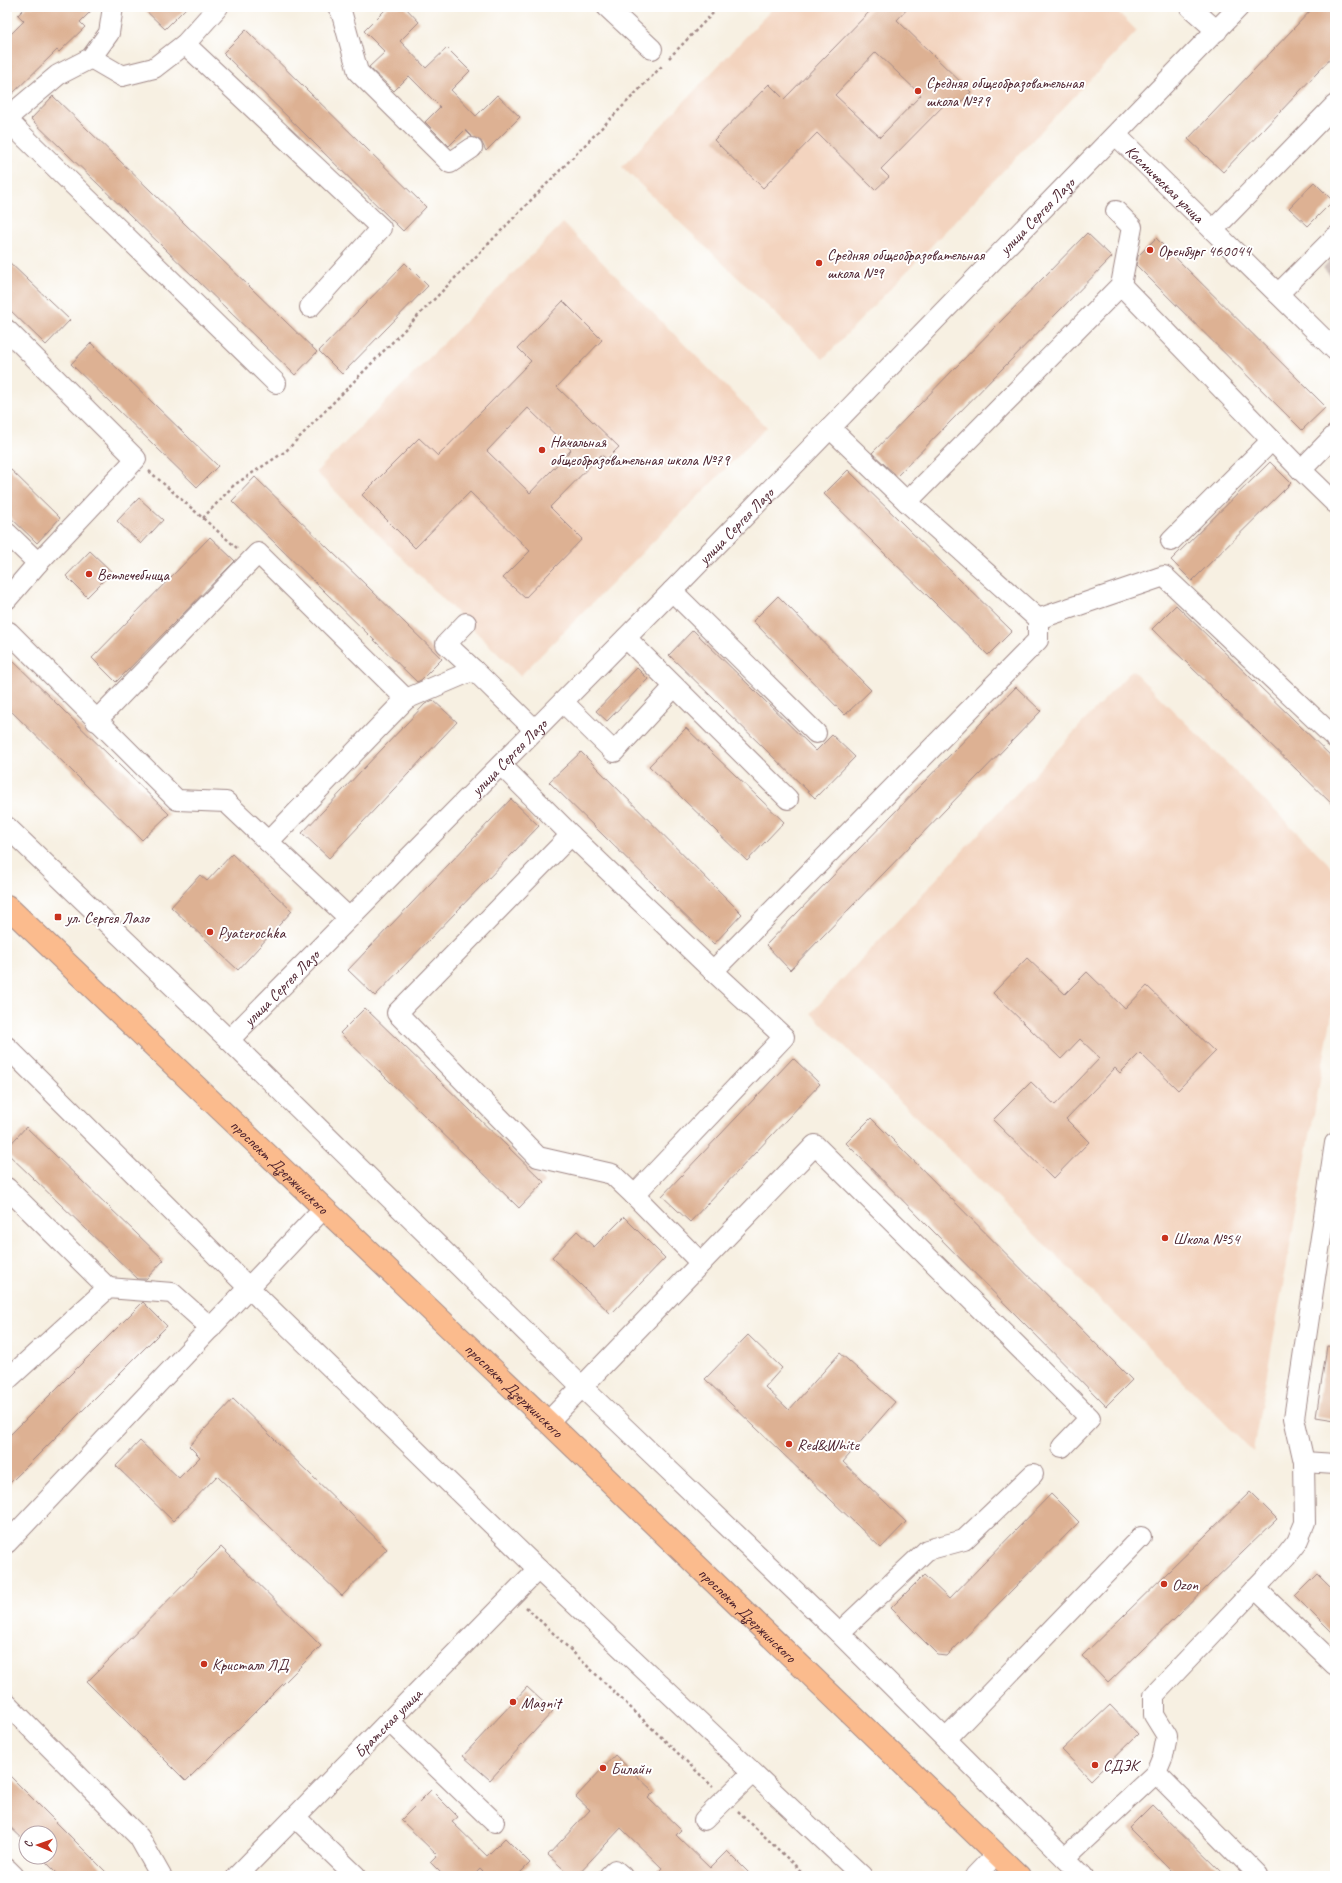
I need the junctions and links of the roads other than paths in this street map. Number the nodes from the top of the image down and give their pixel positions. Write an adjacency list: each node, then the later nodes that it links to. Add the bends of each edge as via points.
1 (113, 7): 10 (street, via 108,33)
2 (218, 7): 8 (street)
3 (338, 7): 14 (street, via 342,10 358,72 450,163)
4 (607, 7): 9 (street)
5 (1190, 7): 7 (street)
6 (1239, 7): 7 (street, улица Сергея Лазо)
7 (1217, 31): 13 (street, улица Сергея Лазо)
8 (185, 44): 10 (street, via 154,68 122,76); 20 (street, via 381,228)
9 (652, 49)
10 (91, 58): 12 (street, via 58,75)
11 (1335, 105): 16 (street)
12 (7, 119): 23 (street)
13 (1116, 135): 16 (street, Космическая улица); 24 (street, улица Сергея Лазо)
14 (472, 148)
15 (1116, 211): 18 (street, via 1132,227)
16 (1213, 230): 19 (street, Космическая улица)
17 (1335, 237): 19 (street)
18 (1121, 284): 26 (street); 28 (street)
19 (1278, 294): 22 (street, Космическая улица)
20 (310, 307)
21 (7, 330): 32 (street, via 136,459)
22 (1335, 350)
23 (276, 383)
24 (830, 428): 28 (street); 33 (street, улица Сергея Лазо)
25 (1335, 435): 27 (street)
26 (1272, 440): 27 (street); 31 (street)
27 (1301, 470): 29 (street)
28 (907, 502): 35 (street)
29 (1335, 503)
30 (7, 533): 32 (street)
31 (1171, 541)
32 (38, 563): 34 (street)
33 (672, 592): 38 (street, улица Сергея Лазо); 45 (street)
34 (7, 599)
35 (1038, 619): 46 (street, via 1164,576); 54 (street, via 1038,640)
36 (466, 623): 39 (street, via 446,644)
37 (9, 632): 43 (street)
38 (626, 638): 40 (street); 42 (street, улица Сергея Лазо)
39 (474, 670): 41 (street); 44 (street)
40 (674, 687): 42 (street, via 614,752); 48 (street)
41 (406, 699): 43 (street, via 258,553); 51 (street)
42 (563, 702): 44 (street, улица Сергея Лазо)
43 (96, 721): 51 (street, via 177,800 226,802)
44 (535, 730): 47 (street, улица Сергея Лазо)
45 (816, 733)
46 (1335, 738)
47 (501, 765): 50 (street); 53 (street, улица Сергея Лазо)
48 (788, 799)
49 (7, 827): 55 (street)
50 (571, 835): 54 (street); 59 (street, via 397,1013 538,1157 612,1174)
51 (268, 842): 53 (street)
52 (7, 906): 60 (main road, проспект Дзержинского)
53 (349, 918): 55 (street, улица Сергея Лазо)
54 (714, 971): 59 (street, via 784,1037)
55 (229, 1040): 66 (street)
56 (7, 1047): 63 (street)
57 (1335, 1143): 69 (street, via 1294,1418)
58 (7, 1188): 62 (street)
59 (634, 1195): 61 (street)
60 (323, 1209): 63 (street); 67 (main road, проспект Дзержинского)
61 (701, 1263): 66 (street); 68 (street, via 815,1145 1090,1418)
62 (108, 1288): 64 (street, via 172,1293); 65 (street)
63 (248, 1288): 64 (street); 74 (street)
64 (211, 1328): 73 (street)
65 (7, 1380)
66 (582, 1387): 67 (street); 76 (street)
67 (548, 1422): 86 (main road, проспект Дзержинского)
68 (1062, 1447)
69 (1304, 1462): 70 (street); 75 (street, via 1305,1523 1297,1542)
70 (1335, 1464)
71 (1033, 1474): 76 (street, via 964,1540 927,1550)
72 (1141, 1537): 80 (street)
73 (7, 1543)
74 (538, 1569): 79 (street, Братская улица); 81 (street)
75 (1256, 1588): 77 (street); 82 (street, via 1154,1695 1154,1715 1167,1736)
76 (838, 1632): 80 (street)
77 (1335, 1665)
78 (7, 1704): 89 (street, via 139,1837)
79 (389, 1721): 83 (street, Братская улица); 85 (street)
80 (946, 1739): 87 (street)
81 (752, 1773): 84 (street); 95 (street)
82 (1156, 1773): 87 (street); 99 (street)
83 (295, 1817): 91 (street, Братская улица); 92 (street)
84 (704, 1820)
85 (494, 1822)
86 (996, 1854): 96 (street); 97 (main road, проспект Дзержинского)
87 (1065, 1858): 98 (street)
88 (7, 1869): 90 (street)
89 (154, 1873)
90 (14, 1876)
91 (237, 1876)
92 (356, 1876)
93 (609, 1876): 94 (street, via 615,1870)
94 (622, 1876)
95 (862, 1876)
96 (975, 1876)
97 (1019, 1876)
98 (1083, 1876)
99 (1258, 1876)

